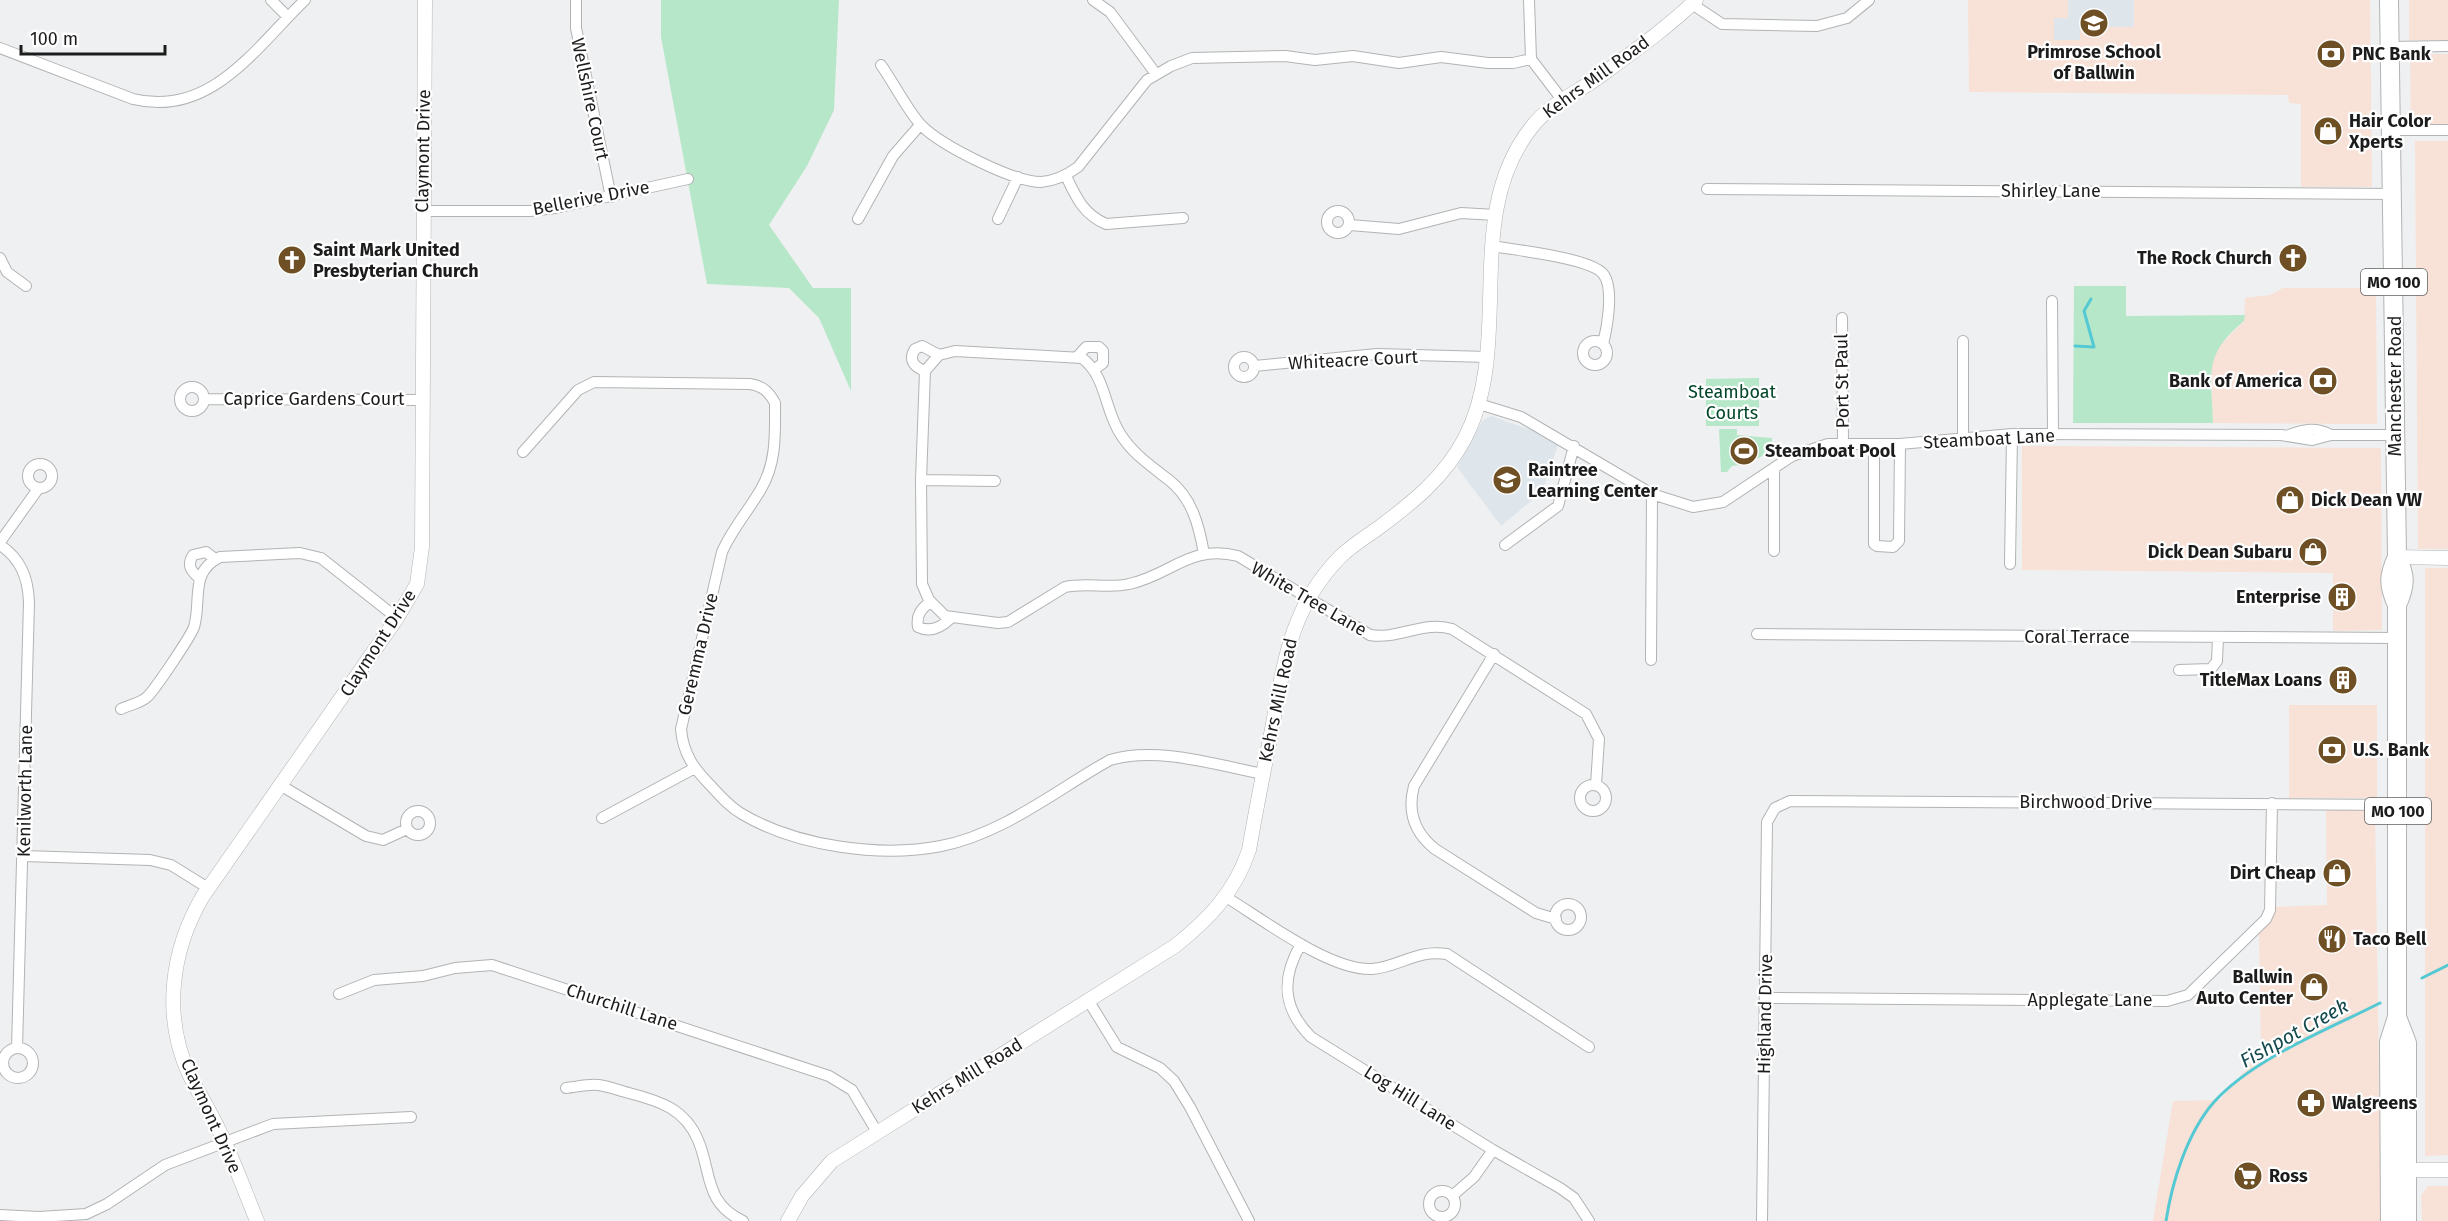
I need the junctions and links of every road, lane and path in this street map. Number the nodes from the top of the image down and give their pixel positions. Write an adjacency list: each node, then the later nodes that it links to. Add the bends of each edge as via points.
1 (271, 0): 10 (street)
2 (305, 0): 10 (street)
3 (425, 0): 27 (street, Claymont Drive)
4 (576, 0): 26 (street, Wellshire Court, via 576,28)
5 (1093, 0): 16 (street, via 1110,12)
6 (1529, 0): 14 (street)
7 (1869, 0): 9 (street, via 1847,18 1817,26 1722,24)
8 (2389, 0): 11 (highway, Manchester Road / MO 100)
9 (1694, 2): 17 (street, Kehrs Mill Road)
10 (288, 17): 13 (street, via 225,80 200,95 167,103 147,103 116,94)
11 (2390, 46): 12 (street); 19 (highway, Manchester Road / MO 100)
12 (2448, 46)
13 (0, 48)
14 (1531, 59): 16 (street, via 1488,63 1441,57 1399,63 1353,56 1316,60 1207,56 1181,61); 17 (street)
15 (881, 65): 18 (street)
16 (1156, 74): 21 (street, via 1139,89 1090,154)
17 (1563, 100): 28 (street, Kehrs Mill Road, via 1545,113 1523,139 1502,187)
18 (920, 125): 22 (street, via 945,145); 30 (street, via 893,156)
19 (2392, 130): 20 (street); 25 (highway, Manchester Road / MO 100)
20 (2448, 130)
21 (1066, 176): 22 (street, via 1042,182); 29 (street, via 1082,207 1106,224)
22 (1018, 177): 31 (street)
23 (688, 179): 26 (street, Bellerive Drive)
24 (1707, 189): 25 (street, Shirley Lane)
25 (2394, 194): 49 (highway, Manchester Road / MO 100)
26 (611, 197): 27 (street, Bellerive Drive, via 530,211)
27 (422, 211): 45 (street, Claymont Drive)
28 (1496, 215): 32 (street, via 1461,213 1399,229); 33 (street, Kehrs Mill Road)
29 (1183, 218)
30 (858, 219)
31 (998, 219)
32 (1350, 225)
33 (1492, 246): 39 (street, via 1588,264 1604,274 1608,285 1608,324); 41 (street, Kehrs Mill Road)
34 (0, 258): 35 (street, via 7,272)
35 (26, 286)
36 (2052, 302): 48 (street)
37 (1842, 318): 51 (street, Port St Paul)
38 (1963, 341): 50 (street)
39 (1603, 344)
40 (1077, 357): 43 (street); 43 (street, via 1086,347 1099,347 1104,351 1102,363); 57 (street, via 955,351 932,363)
41 (1488, 357): 42 (street, Whiteacre Court, via 1377,354); 46 (street, Kehrs Mill Road)
42 (1255, 366)
43 (1095, 369): 64 (street, via 1121,436 1178,488 1191,507)
44 (204, 399): 45 (street, Caprice Gardens Court)
45 (424, 399): 72 (street, Claymont Drive, via 421,560 417,584)
46 (1479, 404): 54 (street, Steamboat Lane, via 1521,417); 70 (street, Kehrs Mill Road, via 1443,473 1411,503 1339,557)
47 (2012, 434): 48 (street, Steamboat Lane); 50 (street, Steamboat Lane); 68 (street)
48 (2053, 435): 49 (street, Steamboat Lane, via 2289,435 2311,429 2331,435)
49 (2396, 435): 65 (highway, Manchester Road / MO 100)
50 (1963, 438): 53 (street, Steamboat Lane)
51 (1843, 444): 52 (street, Steamboat Lane); 56 (street, Steamboat Lane, via 1816,446)
52 (1874, 444): 53 (street, Steamboat Lane); 53 (street, via 1874,544 1893,547 1899,541)
53 (1900, 444)
54 (1574, 446): 60 (street, Steamboat Lane); 62 (street, via 1558,506)
55 (523, 452): 81 (street, Geremma Drive, via 578,390 594,382 750,384 765,389 775,403 772,461 762,488 722,552 683,713 681,737)
56 (1774, 468): 60 (street, Steamboat Lane, via 1723,502 1705,507 1683,505); 63 (street)
57 (921, 480): 58 (street); 71 (street, via 922,584)
58 (995, 481)
59 (38, 489): 61 (street)
60 (1652, 494): 78 (street)
61 (0, 544): 90 (street, Kenilworth Lane, via 15,556 29,591)
62 (1505, 545)
63 (1774, 551)
64 (1204, 554): 70 (street, White Tree Lane, via 1238,556); 73 (street, White Tree Lane, via 1183,559 1153,576 1128,584 1065,587 1008,622)
65 (2397, 557): 66 (street); 76 (highway, Manchester Road / MO 100, via 2389,573 2389,586 2397,604)
66 (2448, 558)
67 (215, 559): 69 (street); 69 (street, via 206,552 193,555 190,569); 72 (street, via 312,555)
68 (2010, 564)
69 (199, 578): 80 (street, via 190,634 147,697)
70 (1308, 599): 77 (street, White Tree Lane, via 1370,635 1389,637 1446,627); 82 (street, Kehrs Mill Road, via 1288,644)
71 (930, 602): 73 (street); 73 (street, White Tree Lane, via 920,611 918,627 936,628)
72 (397, 618): 83 (street, Claymont Drive)
73 (951, 618)
74 (1757, 634): 75 (street, Coral Terrace)
75 (2218, 637): 76 (street, Coral Terrace); 79 (street, via 2217,661 2211,669)
76 (2398, 638): 86 (highway, Manchester Road / MO 100)
77 (1494, 654): 84 (street, White Tree Lane, via 1586,714 1599,739); 93 (street, via 1414,786 1413,818 1421,837 1436,849 1536,913)
78 (1651, 660)
79 (2179, 670)
80 (121, 709)
81 (693, 769): 82 (street, Geremma Drive, via 725,802 757,822 798,837 876,851 941,846 963,839 1006,822 1097,767 1124,756 1155,755); 88 (street)
82 (1263, 774): 92 (street, Kehrs Mill Road, via 1249,850)
83 (280, 785): 89 (street, via 366,836 383,840); 91 (street, Claymont Drive)
84 (1596, 785)
85 (2272, 803): 86 (street, Birchwood Drive); 87 (street, Birchwood Drive, via 1790,801); 96 (street, Applegate Lane, via 2270,910 2266,919 2188,995 2167,1001)
86 (2398, 805): 105 (highway, Manchester Road / MO 100, via 2397,1017 2389,1042)
87 (1775, 808): 96 (street, Highland Drive, via 1767,822)
88 (602, 818)
89 (407, 829)
90 (23, 856): 91 (street, via 150,860 171,865); 99 (street, Kenilworth Lane)
91 (208, 888): 103 (street, Claymont Drive, via 181,941 174,984 175,1017 190,1075)
92 (1226, 897): 94 (street); 97 (street, Kehrs Mill Road, via 1202,925 1175,946)
93 (1556, 919)
94 (1301, 944): 98 (street, via 1360,970 1377,969 1420,953 1447,954); 104 (street, Log Hill Lane, via 1289,964 1287,983 1289,1001 1300,1026 1319,1042)
95 (339, 994): 102 (street, Churchill Lane, via 374,980 492,965 829,1076 852,1090)
96 (1766, 998): 115 (street, Highland Drive)
97 (1088, 1000): 102 (street, Kehrs Mill Road); 113 (street, via 1117,1047 1160,1068 1174,1081)
98 (1589, 1047)
99 (17, 1048)
100 (566, 1088): 111 (street, via 598,1085 674,1108 699,1141 711,1190 727,1212)
101 (411, 1117): 103 (street, via 273,1124)
102 (877, 1132): 112 (street, Kehrs Mill Road, via 832,1161)
103 (224, 1141): 109 (street, via 159,1169 97,1210); 110 (street, Claymont Drive)
104 (1493, 1150): 107 (street, via 1474,1178); 114 (street, Log Hill Lane, via 1574,1198)
105 (2398, 1170): 106 (street); 116 (highway, Manchester Road / MO 100); 117 (highway, Manchester Road / MO 100)
106 (2448, 1170)
107 (1452, 1196)
108 (0, 1215): 109 (street)
109 (39, 1219)
110 (257, 1221)
111 (743, 1221)
112 (788, 1221)
113 (1249, 1221)
114 (1589, 1221)
115 (1762, 1221)
116 (2390, 1221)
117 (2408, 1221)

